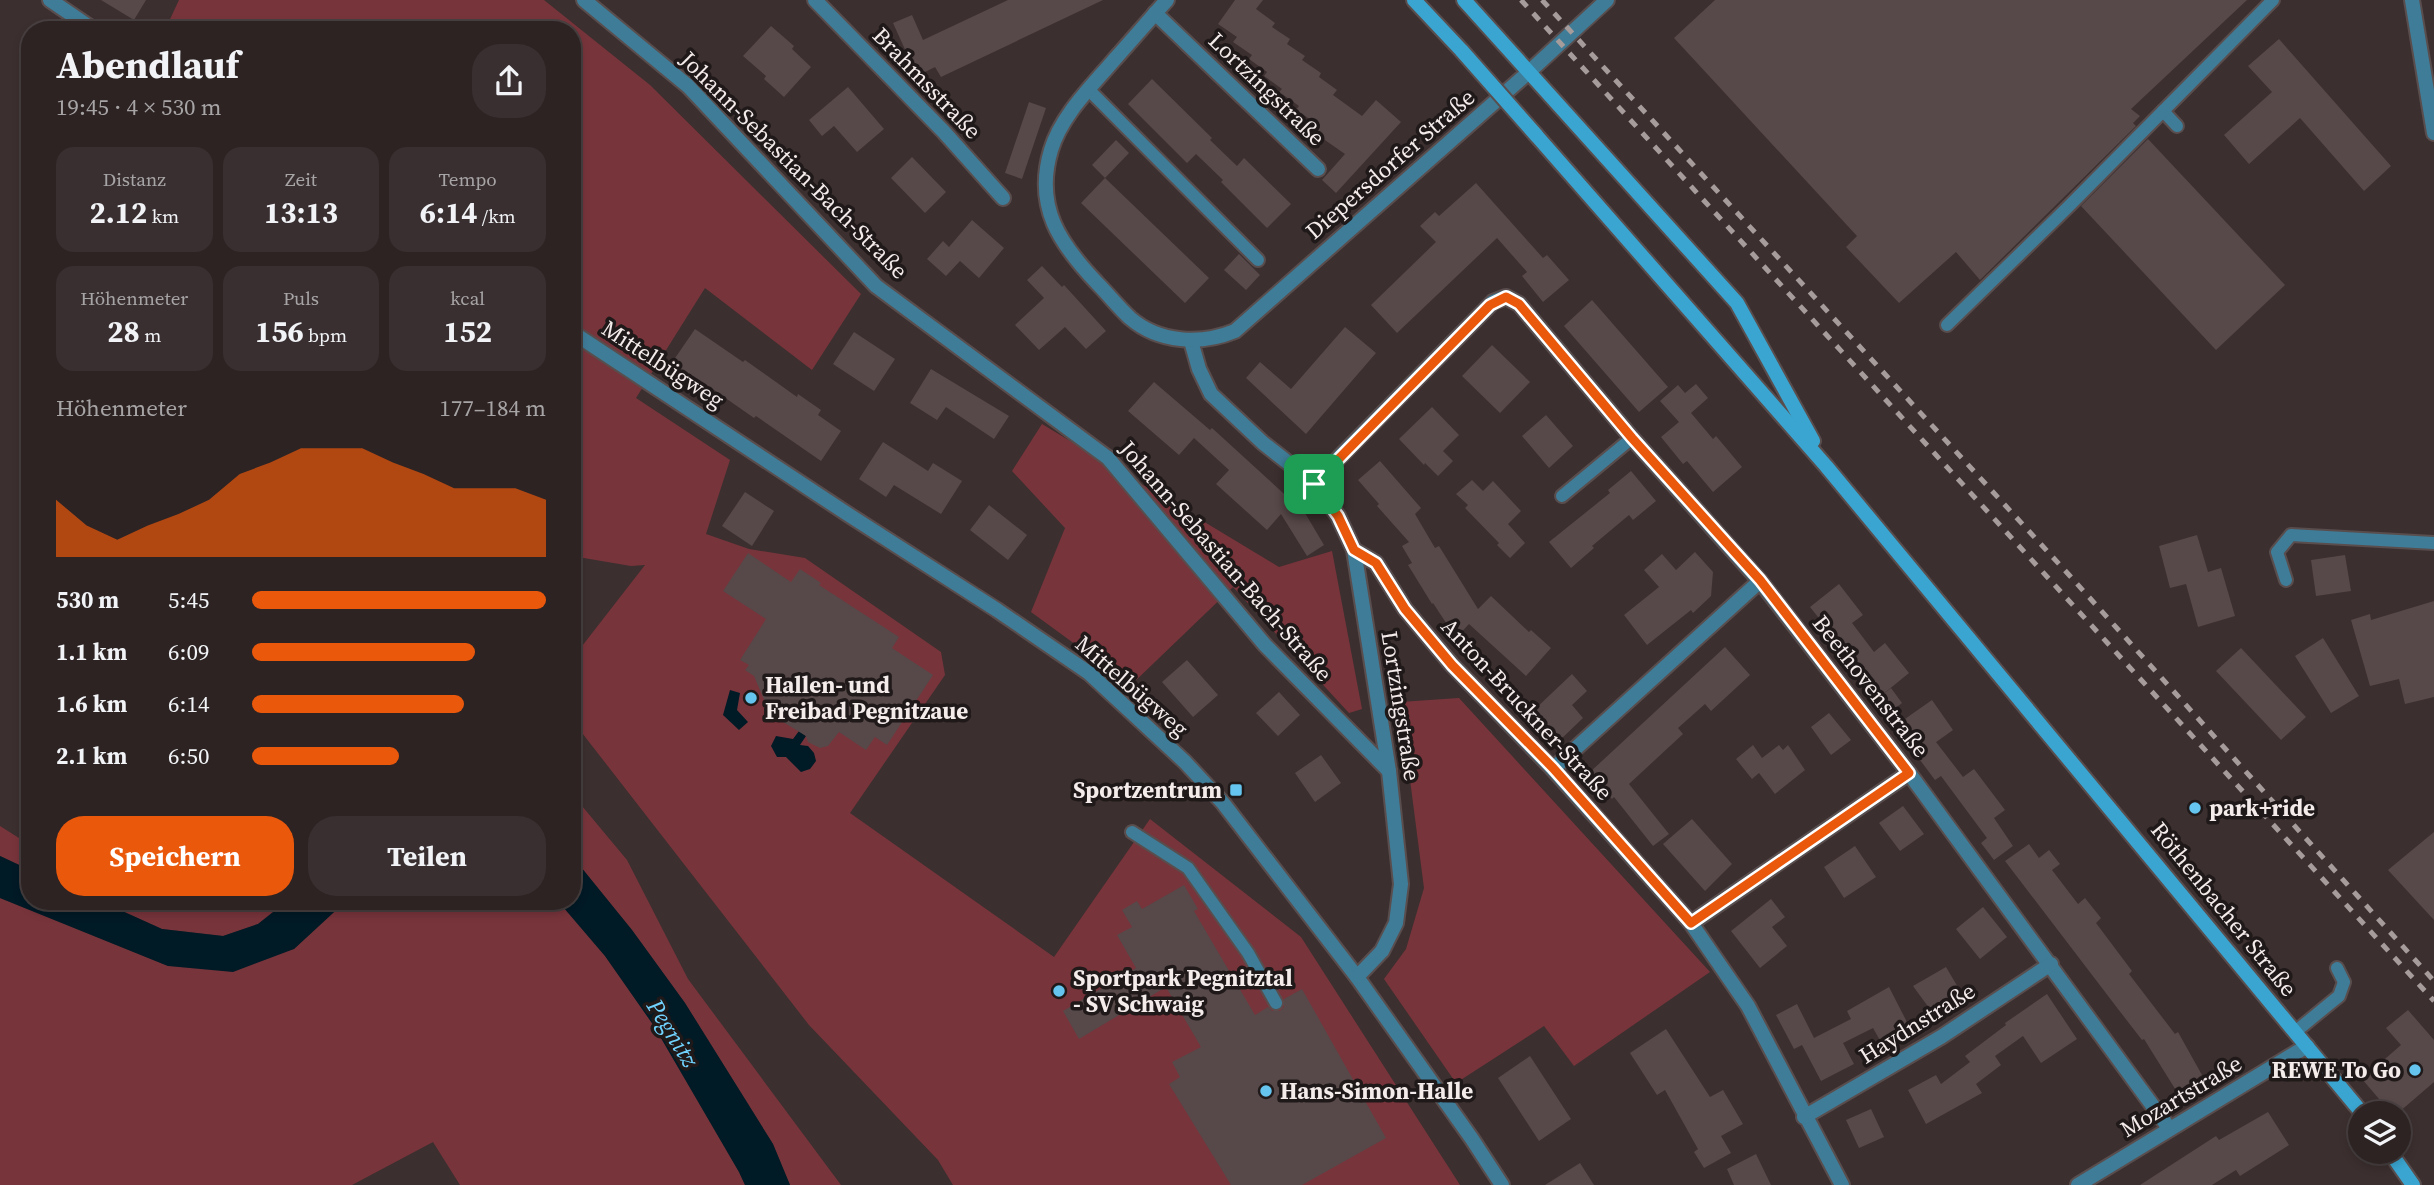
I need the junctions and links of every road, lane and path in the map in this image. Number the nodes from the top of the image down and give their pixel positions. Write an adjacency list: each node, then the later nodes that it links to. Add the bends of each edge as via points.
1 (50, 0): 11 (street)
2 (584, 0): 32 (street, Johann-Sebastian-Bach-Straße, via 688,86 876,286 1108,458 1265,645)
3 (815, 0): 18 (street, Brahmsstraße)
4 (1166, 0): 10 (street)
5 (1415, 0): 24 (main road, bridge)
6 (1464, 0): 12 (main road)
7 (1607, 0): 12 (street, Diepersdorfer Straße)
8 (2273, 0): 14 (lane)
9 (2412, 0): 16 (street)
10 (1155, 13): 13 (street); 17 (street, Lortzingstraße)
11 (81, 21)
12 (1530, 71): 22 (street, Diepersdorfer Straße, via 1235,331); 24 (main road, via 1737,303)
13 (1088, 89): 19 (lane); 22 (street, via 1062,124 1050,153 1047,186 1054,227 1070,254 1131,319)
14 (2163, 110): 15 (lane); 20 (lane)
15 (2177, 126)
16 (2434, 133)
17 (1318, 169)
18 (1003, 198)
19 (1258, 260)
20 (1947, 325)
21 (581, 338): 38 (street, Mittelbügweg, via 1089,673 1223,803)
22 (1191, 341): 25 (street, Lortzingstraße, via 1211,394)
23 (1632, 438): 25 (street, Beethovenstraße, via 1519,304 1506,297 1490,305); 26 (lane); 29 (street, Beethovenstraße)
24 (1826, 466): 40 (main road, Röthenbacher Straße)
25 (1314, 484): 28 (street, Lortzingstraße, via 1338,516)
26 (1562, 496)
27 (2434, 543): 30 (lane, via 2291,535 2277,552)
28 (1354, 550): 31 (street, Anton-Bruckner-Straße, via 1376,563 1405,609 1452,665); 32 (street, Lortzingstraße)
29 (1760, 580): 31 (street); 33 (street, Beethovenstraße)
30 (2286, 580)
31 (1553, 768): 35 (street, Anton-Bruckner-Straße)
32 (1388, 771): 38 (street, Lortzingstraße, via 1401,884 1396,923 1382,951)
33 (1909, 773): 35 (street); 36 (street, Beethovenstraße)
34 (1132, 832): 39 (lane, via 1188,868 1248,953)
35 (1691, 923): 43 (street, Anton-Bruckner-Straße, via 1748,1006)
36 (2051, 964): 43 (street, Haydnstraße, via 1941,1037); 44 (street, Beethovenstraße)
37 (2337, 968): 40 (lane, via 2344,982 2339,996)
38 (1357, 976): 46 (street, Mittelbügweg)
39 (1276, 1003)
40 (2295, 1032): 41 (main road, Röthenbacher Straße)
41 (2307, 1046): 42 (main road, Röthenbacher Straße); 44 (street, Mozartstraße)
42 (2352, 1101)
43 (1804, 1117): 47 (street, Anton-Bruckner-Straße)
44 (2169, 1128): 48 (street, Mozartstraße)
45 (2398, 1164): 49 (main road)
46 (1502, 1185)
47 (1842, 1185)
48 (2078, 1185)
49 (2413, 1185)

